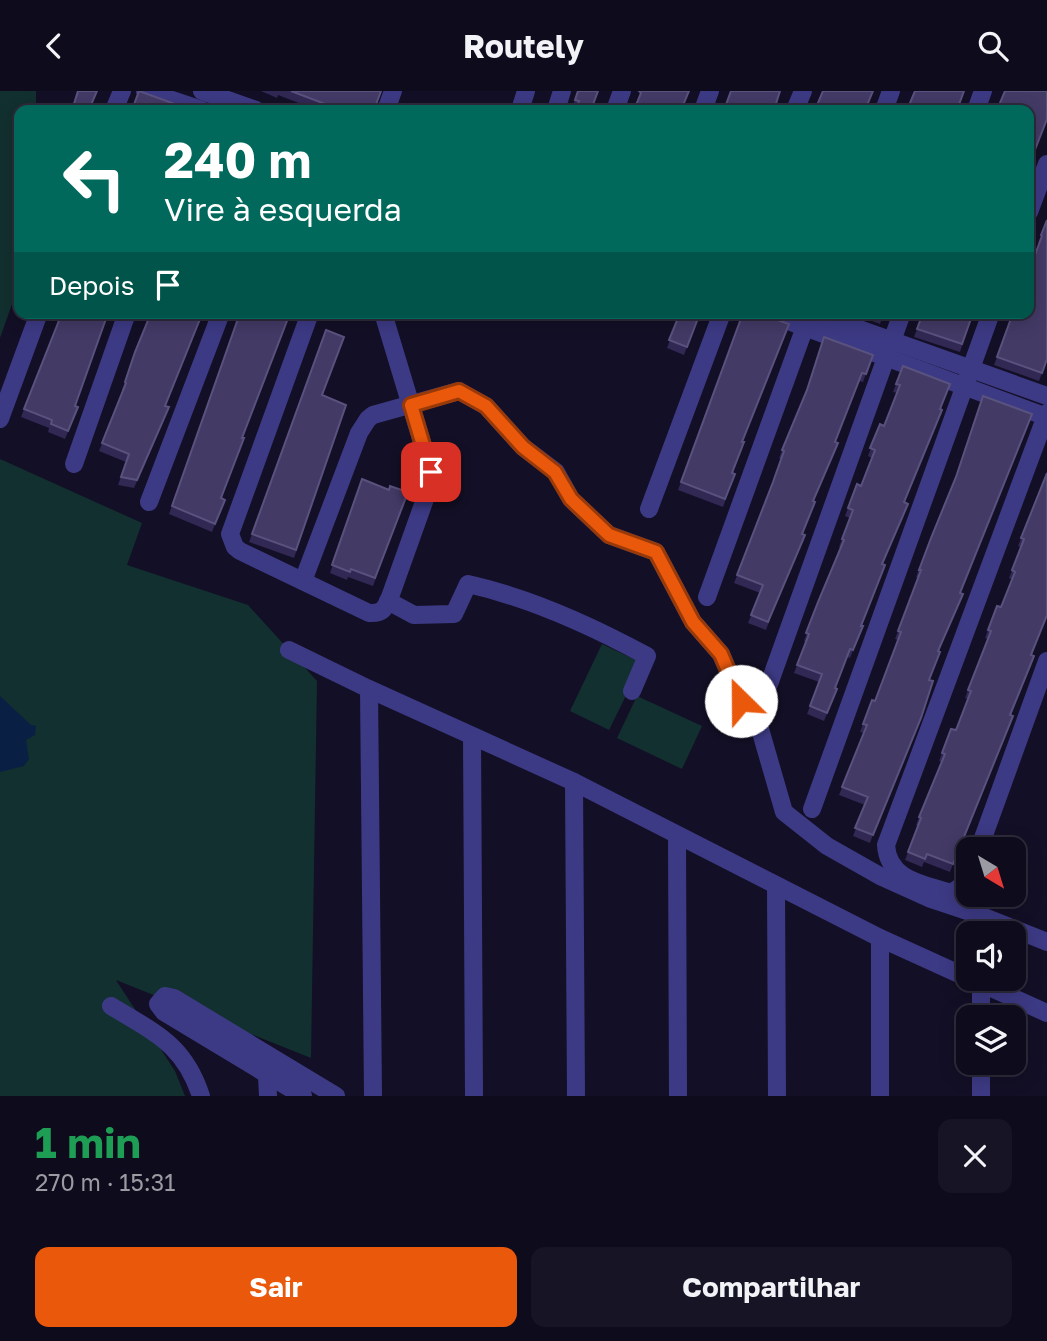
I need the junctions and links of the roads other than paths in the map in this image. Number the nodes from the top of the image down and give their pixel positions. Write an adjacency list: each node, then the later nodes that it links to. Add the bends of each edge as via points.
1 (145, 91): 2 (street)
2 (199, 102): 3 (street)
3 (220, 105)
4 (1047, 164): 5 (street)
5 (1034, 199)
6 (37, 319): 22 (street)
7 (125, 319): 23 (street)
8 (219, 319): 24 (street)
9 (308, 319): 26 (street, via 230,534 240,551)
10 (385, 319): 20 (street)
11 (720, 319): 25 (street)
12 (810, 319): 27 (street)
13 (813, 319): 16 (street)
14 (900, 319): 16 (street)
15 (989, 319): 17 (street)
16 (889, 349): 17 (street); 18 (street); 31 (street)
17 (970, 368): 18 (street); 19 (street)
18 (964, 386): 21 (street); 36 (street)
19 (1047, 396)
20 (411, 405): 26 (street, via 373,415 364,425); 28 (street, via 431,472 430,485); 42 (street, via 459,391 486,406 523,447 555,472 571,499 609,535 656,552 693,622 721,654 741,701 760,729 784,812 827,846 880,876)
21 (1047, 416): 40 (street, via 886,845 887,858 896,870 922,884 951,893)
22 (0, 419)
23 (74, 464)
24 (149, 502)
25 (649, 509)
26 (303, 581): 28 (street, via 369,614 380,613)
27 (707, 597)
28 (388, 601): 33 (street, via 414,615 454,614 468,584 509,593 647,656)
29 (289, 649): 32 (street)
30 (1047, 661): 38 (street)
31 (768, 687)
32 (369, 689): 34 (street); 53 (street)
33 (632, 691)
34 (472, 736): 35 (street); 54 (street)
35 (574, 782): 37 (street); 55 (street)
36 (812, 809)
37 (677, 835): 39 (street); 56 (street)
38 (983, 837)
39 (776, 885): 41 (street); 57 (street)
40 (956, 890)
41 (880, 937): 43 (street); 58 (street)
42 (1047, 942)
43 (956, 973)
44 (997, 991): 46 (street)
45 (111, 1006): 49 (street, via 173,1047 194,1075)
46 (1047, 1013)
47 (269, 1067): 47 (street, via 174,999 160,999 164,1011); 50 (street); 51 (street); 52 (street)
48 (981, 1075): 59 (street)
49 (201, 1096)
50 (268, 1096)
51 (303, 1096)
52 (336, 1096)
53 (373, 1096)
54 (474, 1096)
55 (576, 1096)
56 (678, 1096)
57 (777, 1096)
58 (880, 1096)
59 (981, 1096)

